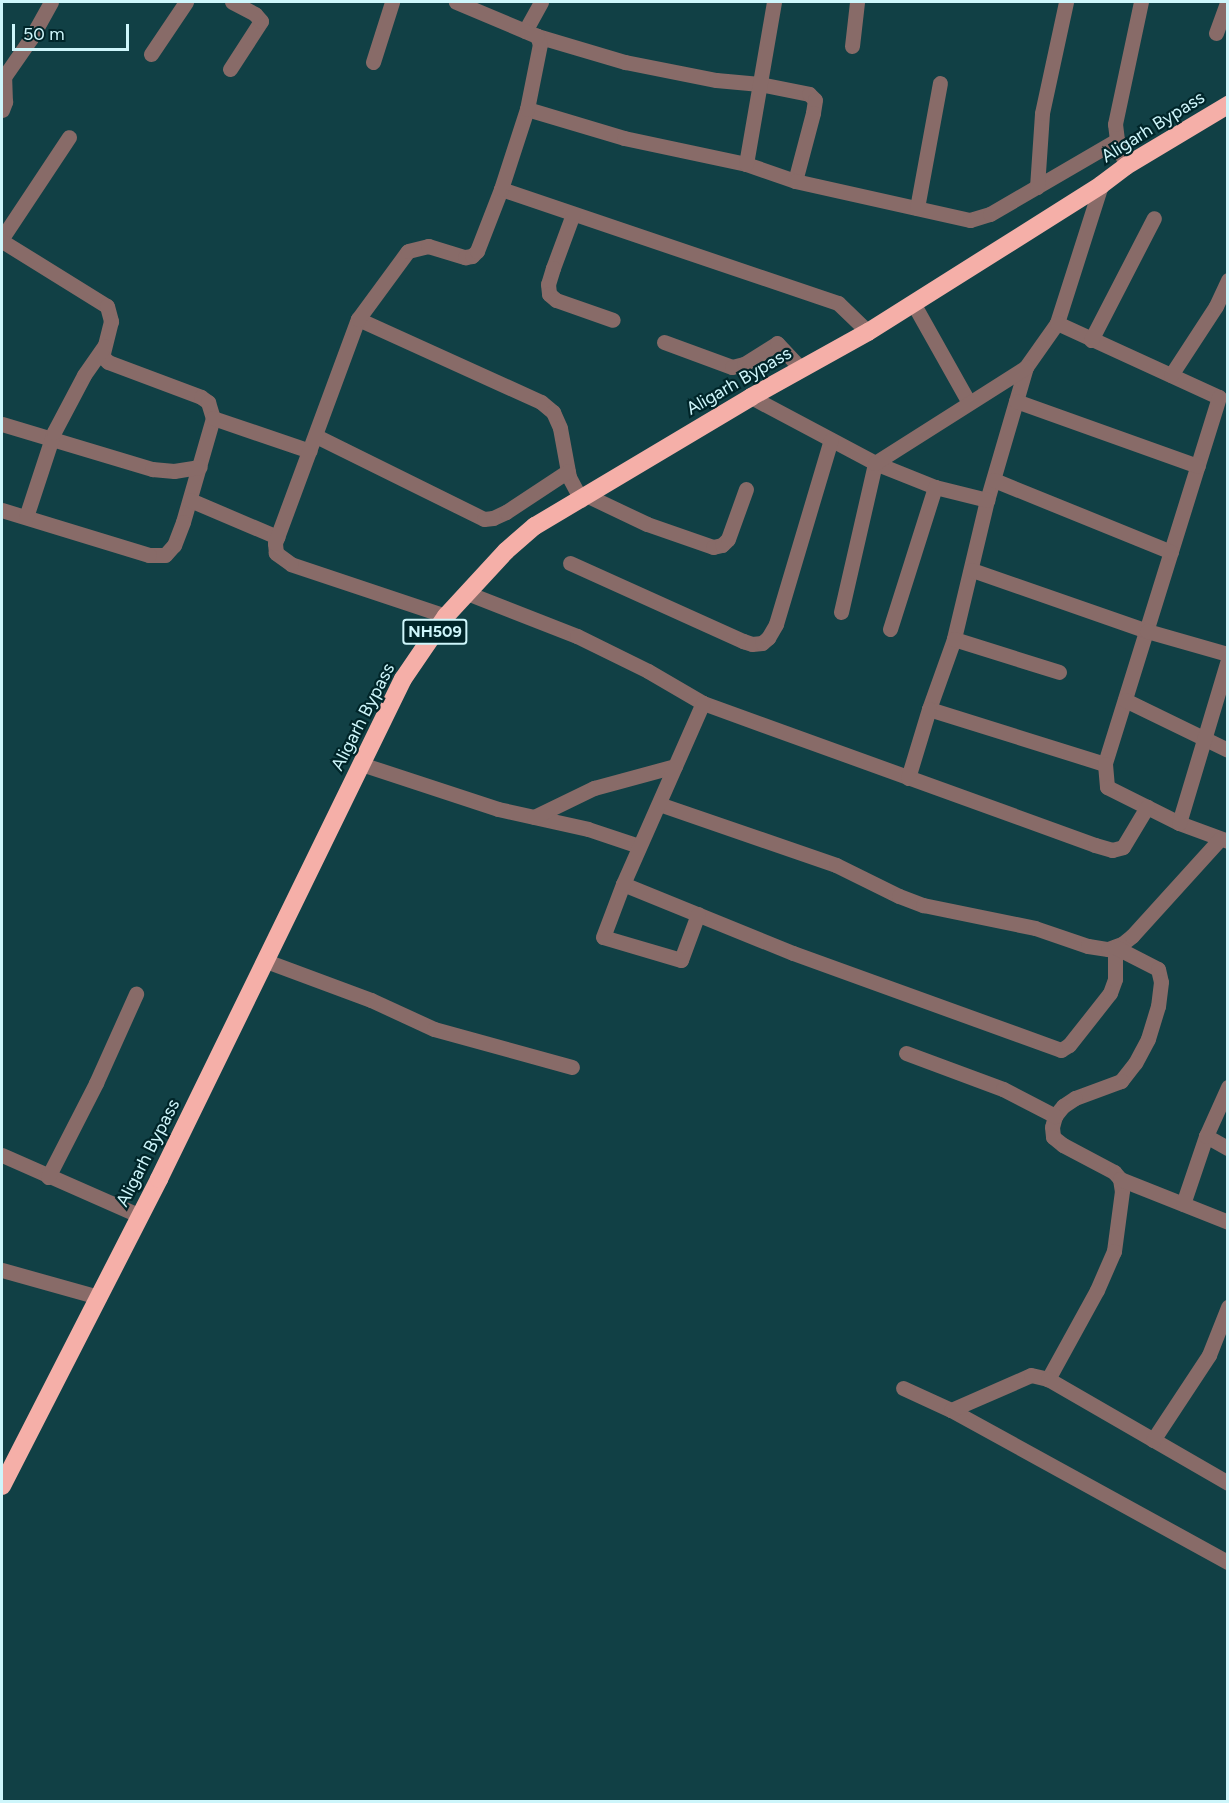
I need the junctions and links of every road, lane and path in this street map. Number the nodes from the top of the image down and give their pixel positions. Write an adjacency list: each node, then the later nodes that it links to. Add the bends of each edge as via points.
1 (51, 2): 22 (street, via 4,77)
2 (186, 2): 15 (street)
3 (232, 2): 17 (street, via 261,21)
4 (392, 2): 16 (street)
5 (456, 2): 12 (street)
6 (541, 2): 12 (street)
7 (774, 2): 19 (street)
8 (857, 2): 14 (street)
9 (1066, 2): 28 (street, via 1042,113)
10 (1141, 2): 24 (street, via 1115,124)
11 (1227, 2): 13 (street)
12 (531, 33): 19 (street, via 625,62 716,80); 21 (street, via 540,44)
13 (1216, 33)
14 (852, 46)
15 (151, 54)
16 (373, 62)
17 (230, 69)
18 (940, 83): 30 (street)
19 (760, 84): 25 (street); 26 (street, via 809,94 815,100)
20 (1227, 105): 24 (highway, Aligarh Bypass / NH509)
21 (527, 109): 25 (street, via 624,138); 29 (street)
22 (2, 110)
23 (69, 137): 33 (street)
24 (1121, 153): 27 (highway, Aligarh Bypass / NH509); 28 (street)
25 (746, 164): 26 (street)
26 (795, 181): 30 (street)
27 (1101, 185): 35 (highway, Aligarh Bypass / NH509); 39 (street)
28 (1037, 187): 30 (street, via 990,214 970,220)
29 (501, 189): 31 (street); 37 (street, via 472,256 428,246 408,251)
30 (917, 208)
31 (573, 214): 38 (street, via 553,268 549,294); 40 (street, via 838,303)
32 (1154, 218): 41 (street)
33 (2, 239): 43 (street, via 103,302 111,314)
34 (1227, 280): 36 (street)
35 (913, 303): 40 (highway, Aligarh Bypass / NH509); 48 (street)
36 (1222, 308): 46 (street)
37 (358, 319): 52 (street); 59 (street, via 541,402 553,412 560,428)
38 (613, 320)
39 (1057, 323): 41 (street); 45 (street)
40 (868, 332): 44 (highway, Aligarh Bypass / NH509)
41 (1091, 340): 46 (street)
42 (664, 342): 44 (street, via 732,367 744,364 772,343 780,345)
43 (104, 346): 50 (street, via 102,356 108,362 201,397 208,402); 53 (street, via 84,375)
44 (797, 363): 47 (highway, Aligarh Bypass / NH509)
45 (1026, 367): 48 (street); 49 (street)
46 (1171, 375): 57 (street, via 1220,397)
47 (751, 397): 54 (street); 63 (highway, Aligarh Bypass / NH509)
48 (968, 401): 56 (street)
49 (1016, 401): 57 (street); 60 (street)
50 (213, 418): 55 (street); 58 (street)
51 (2, 424): 53 (street)
52 (316, 436): 55 (street); 59 (street, via 483,519 506,512)
53 (51, 440): 58 (street, via 152,469); 67 (street)
54 (831, 440): 56 (street); 70 (street, via 776,624 762,643 743,641)
55 (310, 452): 68 (street)
56 (875, 464): 61 (street); 73 (street)
57 (1198, 466): 69 (street)
58 (200, 467): 64 (street)
59 (568, 474): 63 (street)
60 (994, 480): 65 (street); 69 (street)
61 (934, 487): 65 (street); 75 (street)
62 (746, 489): 63 (street, via 728,539 713,547)
63 (582, 496): 72 (highway, Aligarh Bypass / NH509, via 535,526)
64 (190, 500): 67 (street, via 174,545 165,555 149,555); 68 (street)
65 (987, 500): 71 (street)
66 (2, 510): 67 (street)
67 (26, 517)
68 (277, 537): 74 (street, via 276,553 291,564)
69 (1171, 552): 76 (street)
70 (570, 563)
71 (972, 570): 76 (street); 77 (street)
72 (467, 593): 74 (highway, Aligarh Bypass / NH509); 82 (street, via 577,636)
73 (841, 612)
74 (446, 616): 86 (highway, Aligarh Bypass / NH509, via 403,679)
75 (890, 629)
76 (1147, 631): 78 (street); 81 (street)
77 (954, 639): 80 (street); 83 (street)
78 (1227, 654)
79 (1227, 660): 84 (street)
80 (1059, 672)
81 (1125, 700): 84 (street); 87 (street)
82 (703, 704): 88 (street); 89 (street)
83 (929, 709): 87 (street); 89 (street)
84 (1204, 738): 85 (street); 93 (street)
85 (1227, 750)
86 (362, 764): 92 (street); 99 (highway, Aligarh Bypass / NH509)
87 (1106, 764): 91 (street, via 1107,787)
88 (675, 766): 90 (street); 92 (street, via 594,788)
89 (908, 778): 91 (street, via 1112,850 1123,848)
90 (659, 804): 95 (street); 98 (street, via 836,865 923,905 1035,928 1088,946 1108,950)
91 (1147, 807): 93 (street)
92 (534, 817): 95 (street)
93 (1179, 823): 94 (street)
94 (1224, 840): 98 (street, via 1132,936)
95 (639, 846): 96 (street)
96 (623, 884): 97 (street); 97 (street, via 603,937 681,960)
97 (698, 914): 98 (street, via 793,953 1060,1050 1069,1045 1110,993 1115,979)
98 (1115, 947): 104 (street, via 1158,969 1158,1006 1148,1039 1121,1081 1075,1098)
99 (266, 962): 102 (street, via 382,1005 434,1029); 111 (highway, Aligarh Bypass / NH509)
100 (136, 994): 108 (street)
101 (906, 1053): 104 (street, via 1002,1089)
102 (572, 1067)
103 (1227, 1087): 105 (street)
104 (1055, 1116): 109 (street, via 1053,1137)
105 (1206, 1136): 106 (street); 110 (street)
106 (1227, 1148)
107 (3, 1159): 108 (street)
108 (48, 1177): 111 (street)
109 (1120, 1179): 110 (street); 116 (street, via 1114,1251)
110 (1183, 1204): 112 (street)
111 (128, 1211): 114 (highway, Aligarh Bypass / NH509)
112 (1227, 1222)
113 (2, 1270): 114 (street)
114 (99, 1297): 121 (highway, Aligarh Bypass / NH509)
115 (1227, 1306): 119 (street, via 1209,1355)
116 (1048, 1379): 118 (street, via 1031,1375 1018,1378); 119 (street)
117 (903, 1388): 118 (street)
118 (951, 1410): 122 (street)
119 (1153, 1440): 120 (street)
120 (1227, 1482)
121 (2, 1485)
122 (1227, 1562)

